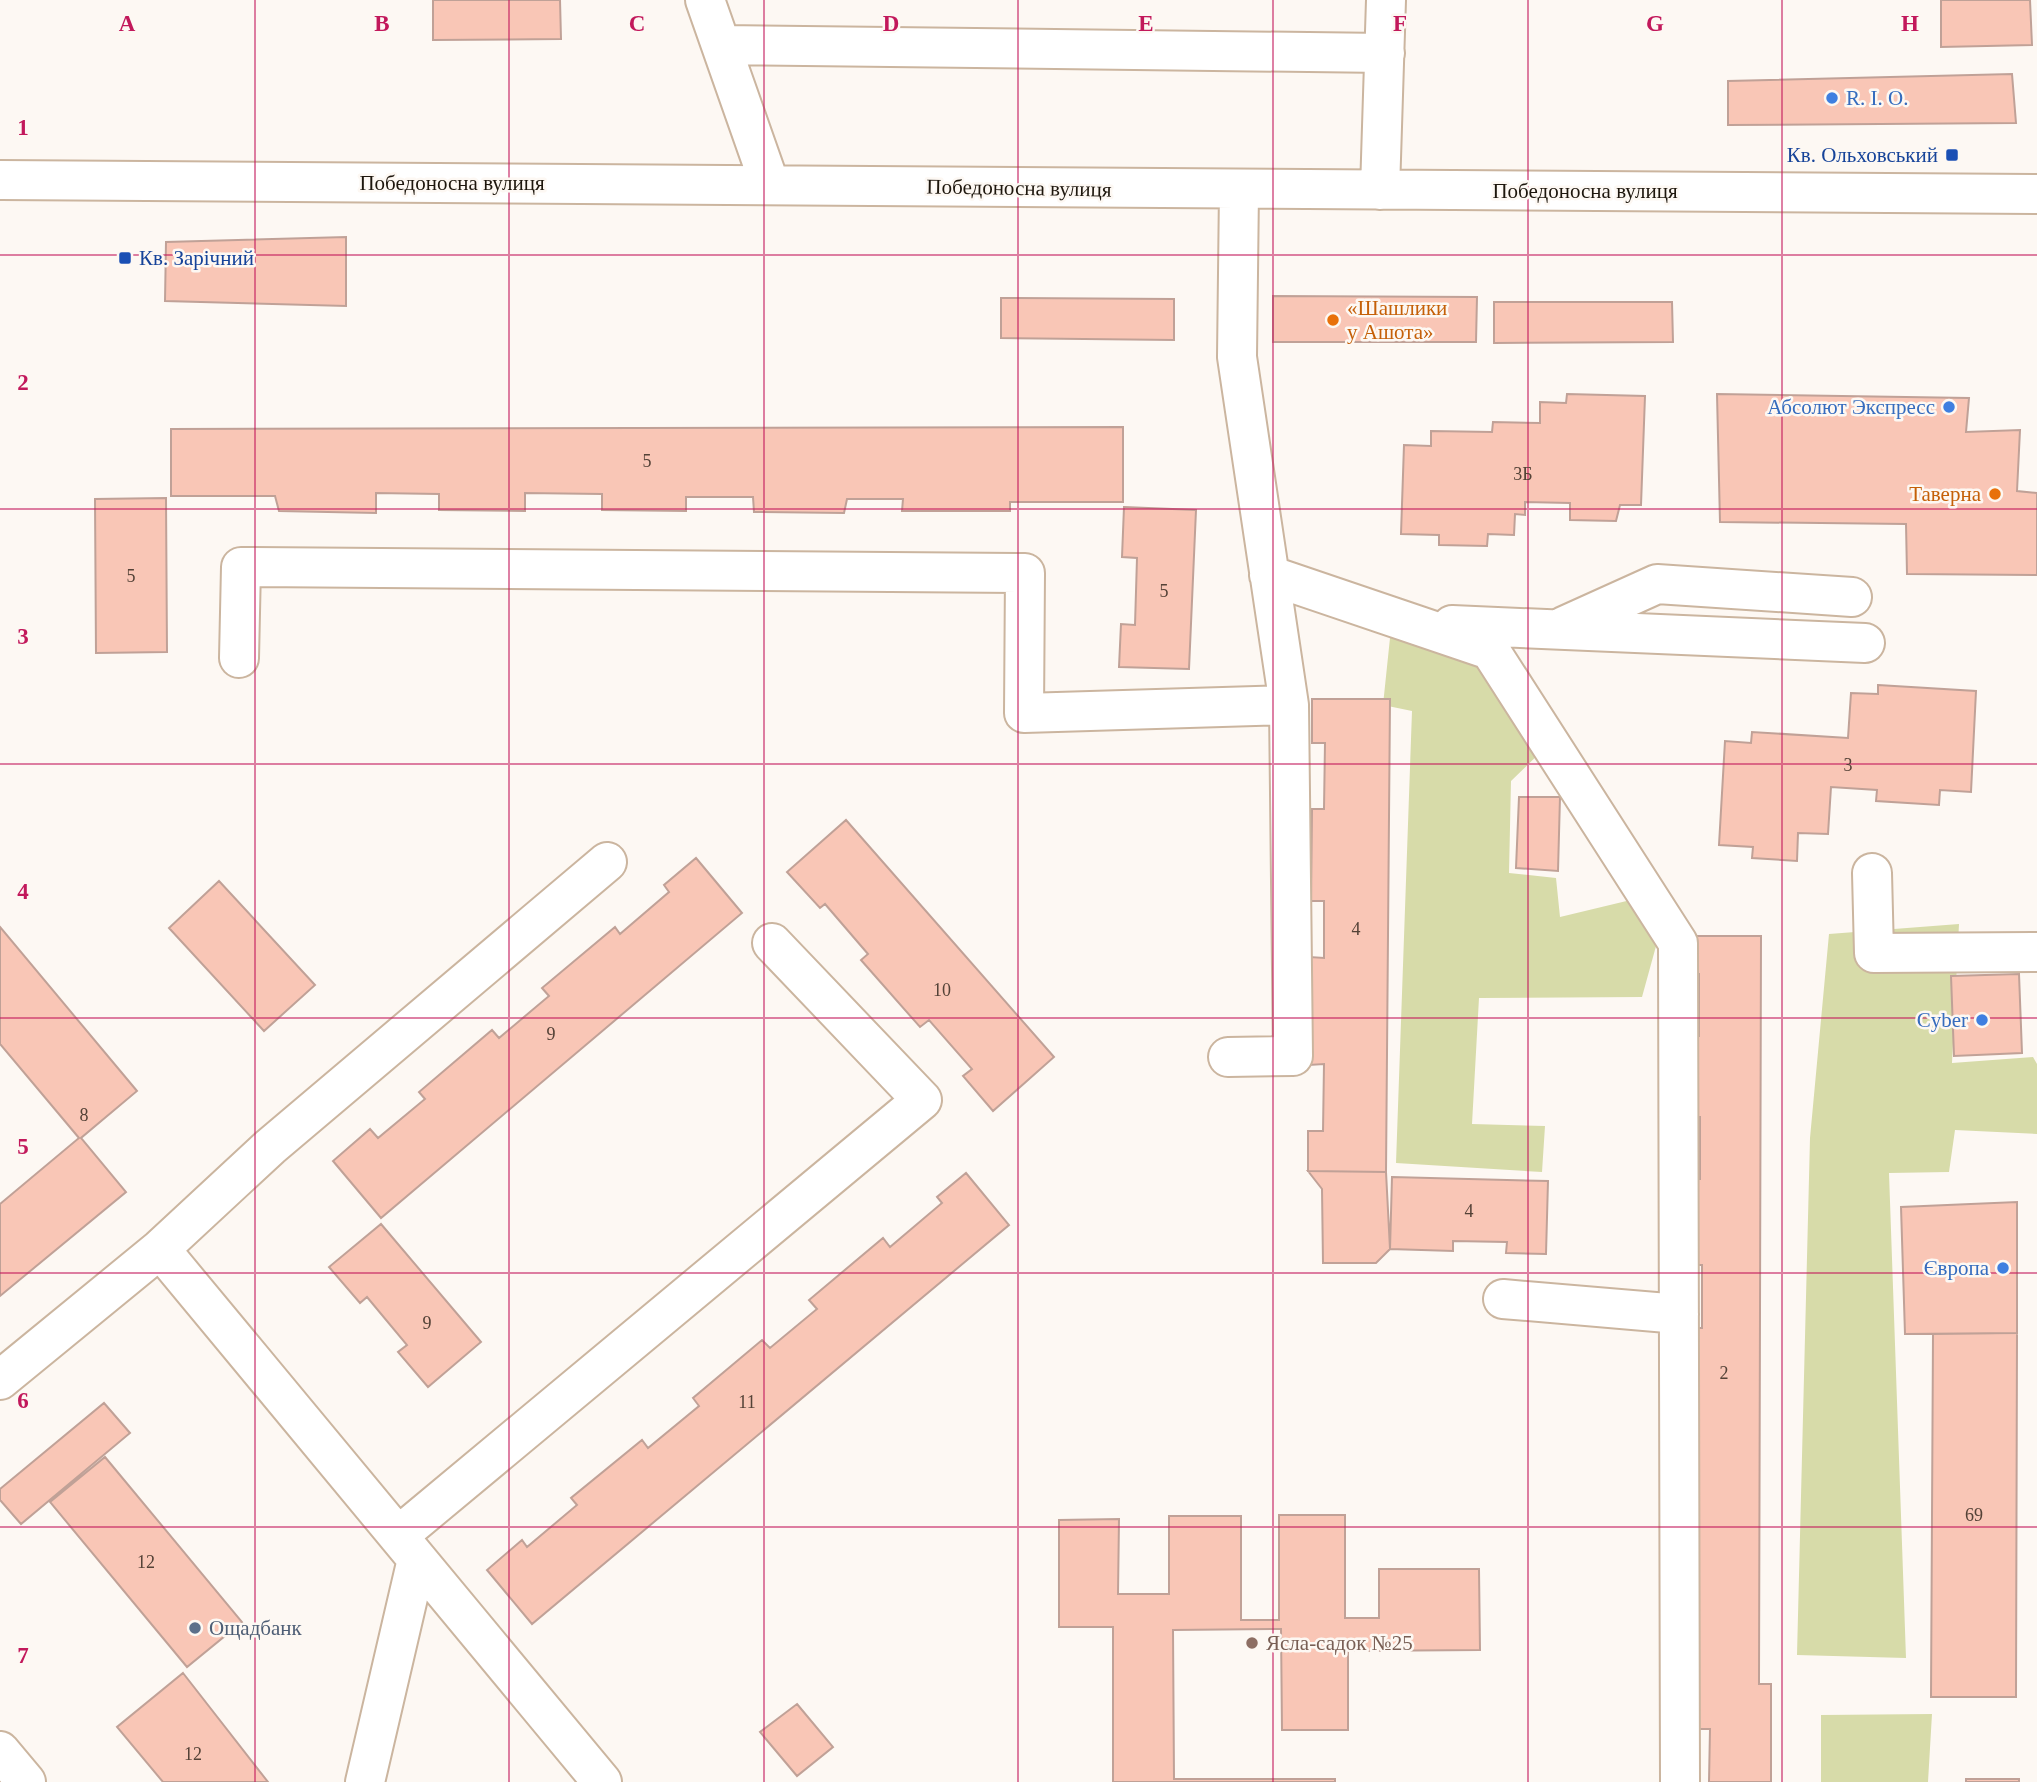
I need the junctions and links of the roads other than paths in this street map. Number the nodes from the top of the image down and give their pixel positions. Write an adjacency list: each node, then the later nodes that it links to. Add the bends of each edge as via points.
1 (705, 0): 3 (street)
2 (1387, 0): 4 (street)
3 (723, 45): 4 (street); 6 (street)
4 (1385, 53): 8 (street)
5 (0, 180): 6 (street, Победоносна вулиця)
6 (770, 185): 7 (street, Победоносна вулиця)
7 (1239, 190): 8 (street, Победоносна вулиця); 10 (street, via 1237,357)
8 (1380, 190): 9 (street, Победоносна вулиця)
9 (2037, 194)
10 (1269, 575): 12 (street); 16 (street)
11 (1853, 597): 13 (street, via 1657,584)
12 (1412, 623): 13 (street); 24 (street, via 1490,650 1678,943)
13 (1556, 630): 14 (street)
14 (1865, 643)
15 (239, 658): 16 (street, via 241,566 1025,573 1024,713)
16 (1289, 705): 21 (street, via 1293,1056)
17 (607, 862): 22 (street, via 270,1147)
18 (1872, 873): 20 (street, via 1874,953)
19 (772, 943): 26 (street, via 922,1100)
20 (2037, 952)
21 (1228, 1057)
22 (160, 1249): 25 (street); 26 (street)
23 (1503, 1299): 24 (street)
24 (1679, 1314): 31 (street)
25 (0, 1380)
26 (408, 1548): 29 (street); 30 (street)
27 (0, 1751): 28 (street)
28 (26, 1782)
29 (365, 1782)
30 (602, 1782)
31 (1680, 1782)

